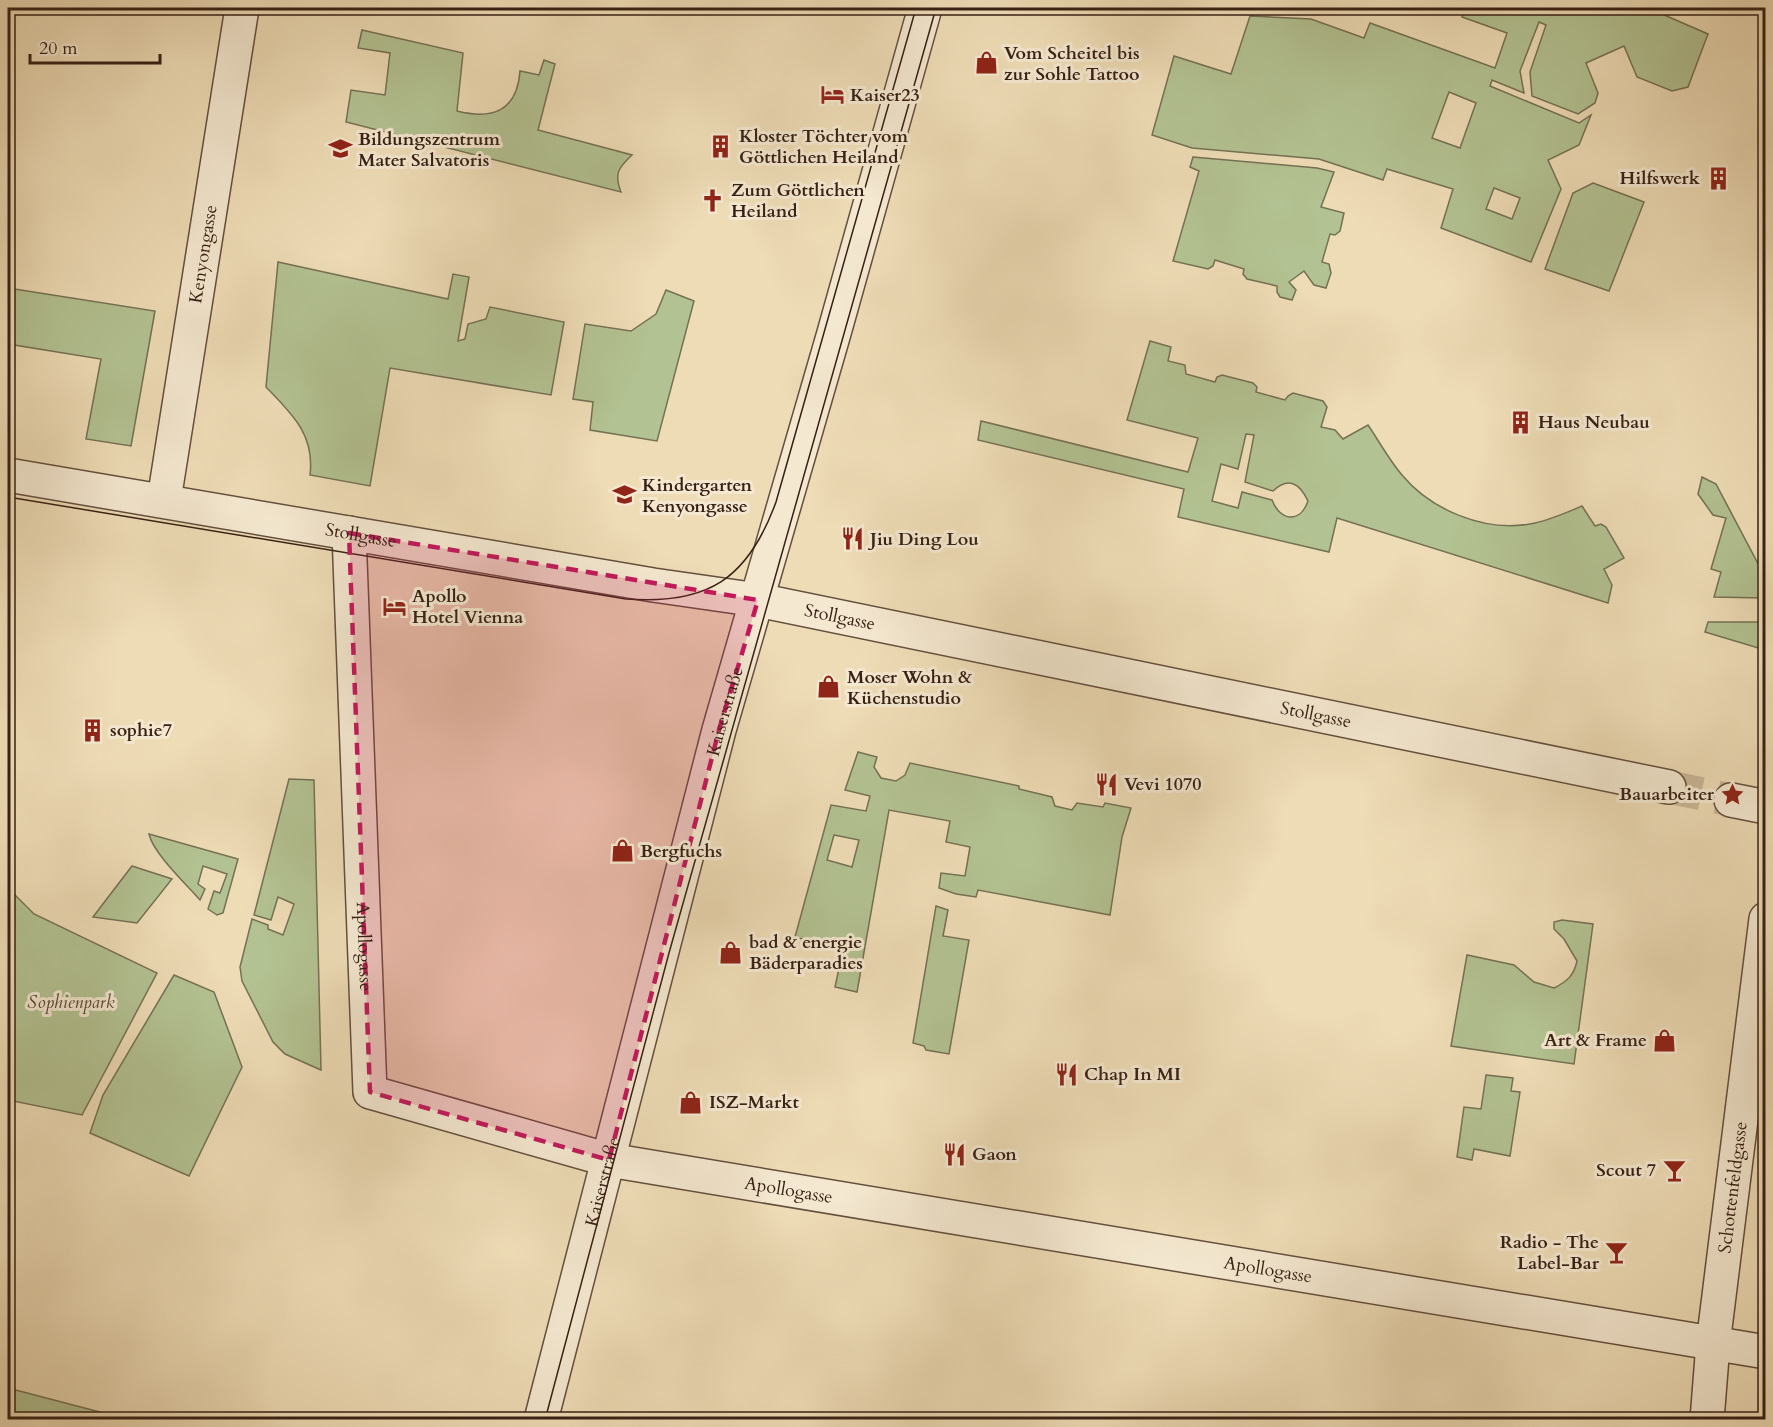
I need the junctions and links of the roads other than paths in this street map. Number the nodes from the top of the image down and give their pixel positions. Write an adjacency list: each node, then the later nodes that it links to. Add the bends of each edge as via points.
1 (242, 8): 4 (street, Kenyongasse)
2 (925, 8): 6 (street, Kaiserstraße)
3 (8, 475): 4 (street, Stollgasse)
4 (164, 500): 5 (street, Stollgasse)
5 (349, 533): 6 (street, Stollgasse); 11 (street, Apollogasse, via 370,1092)
6 (758, 600): 7 (street, Stollgasse); 11 (street, Kaiserstraße, via 719,730)
7 (1669, 787)
8 (1731, 800): 9 (street)
9 (1766, 807)
10 (1766, 919): 12 (street, Schottenfeldgasse)
11 (609, 1160): 12 (street, Apollogasse); 14 (street, Kaiserstraße)
12 (1713, 1344): 13 (street, Apollogasse); 15 (street, Schottenfeldgasse)
13 (1766, 1352)
14 (542, 1419)
15 (1707, 1419)

